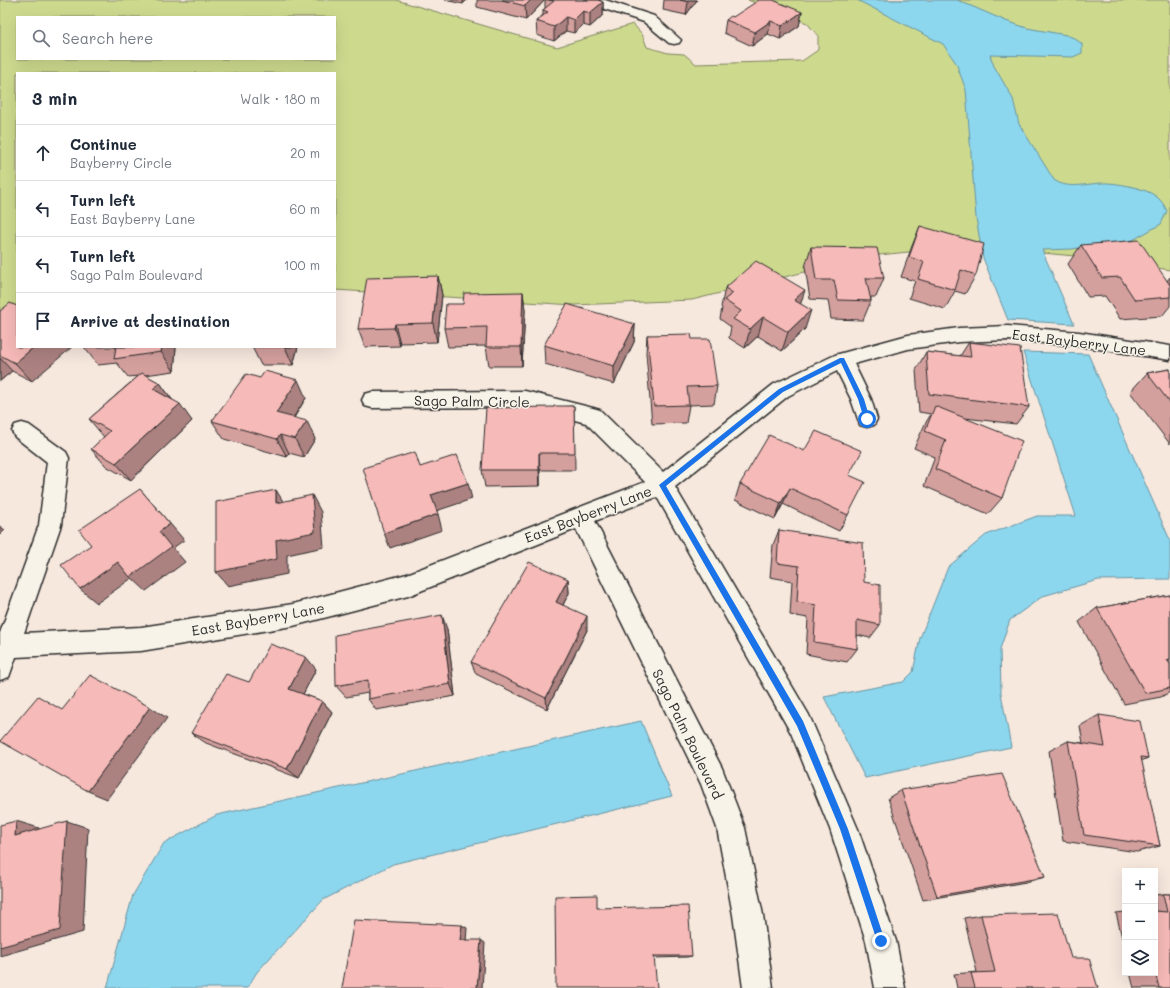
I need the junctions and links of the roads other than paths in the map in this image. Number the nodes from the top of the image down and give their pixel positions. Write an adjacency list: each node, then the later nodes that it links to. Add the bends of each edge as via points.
1 (592, 0): 2 (street, via 649,19)
2 (674, 40)
3 (1170, 353): 4 (street, East Bayberry Lane, via 1079,339 1008,333 959,335 908,342)
4 (842, 360): 6 (street, via 861,399); 8 (street, East Bayberry Lane, via 781,390)
5 (372, 400): 8 (street, Sago Palm Circle, via 525,399 593,416)
6 (867, 419)
7 (22, 431): 10 (street, via 58,458 50,525)
8 (662, 485): 9 (street, East Bayberry Lane); 12 (street, via 800,724 844,829 881,941)
9 (581, 517): 10 (street, East Bayberry Lane, via 408,585 293,615 141,639); 11 (street, Sago Palm Boulevard, via 715,785 731,828 748,915)
10 (3, 653)
11 (758, 988)
12 (890, 988)

